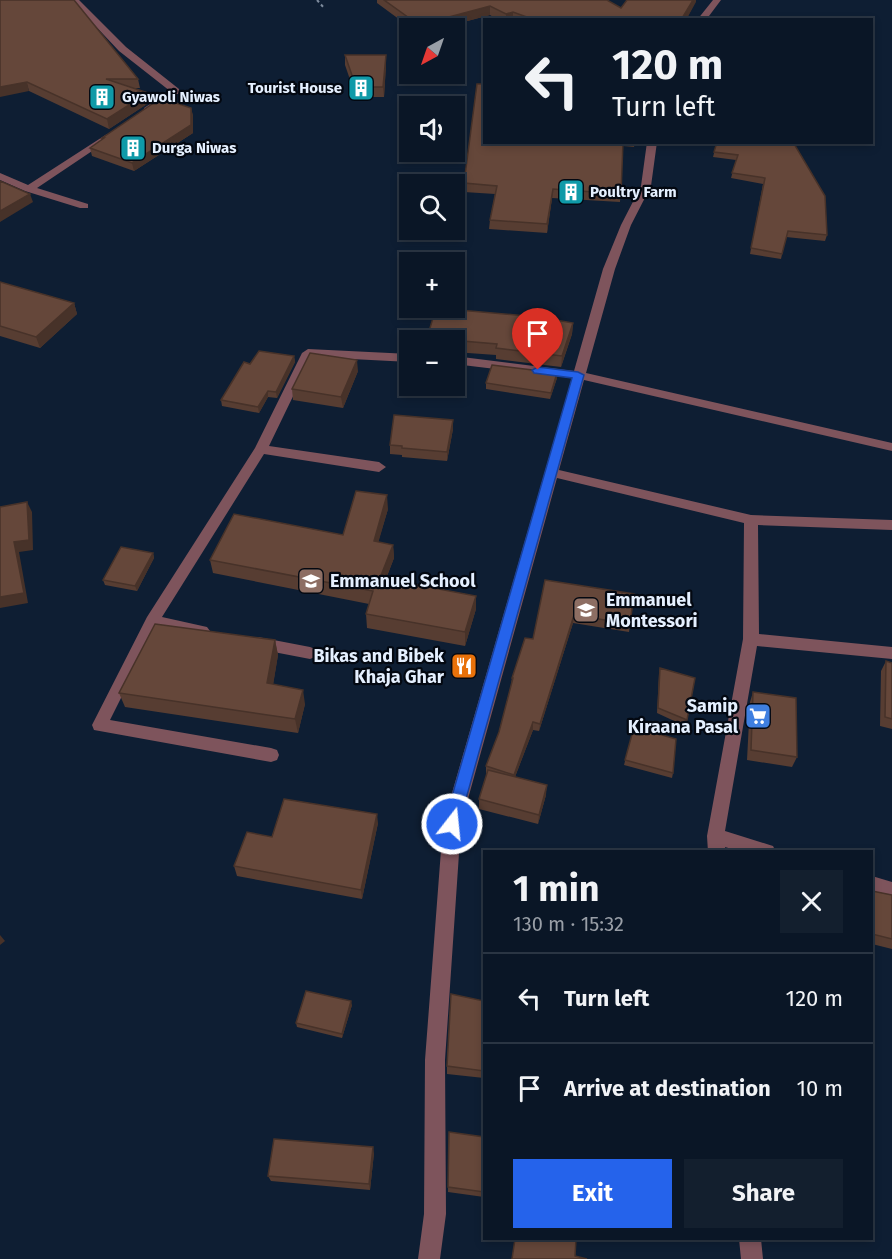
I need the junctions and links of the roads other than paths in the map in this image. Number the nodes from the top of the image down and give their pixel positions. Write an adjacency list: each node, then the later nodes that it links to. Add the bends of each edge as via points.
1 (75, 0): 4 (street, via 104,33 176,91)
2 (717, 0): 3 (street)
3 (703, 18)
4 (135, 117)
5 (116, 130): 8 (street)
6 (652, 144): 12 (street, via 646,186 609,269)
7 (0, 176): 8 (street)
8 (29, 189): 9 (street)
9 (84, 206)
10 (399, 357): 14 (street, via 308,353)
11 (465, 361): 12 (street)
12 (578, 375): 13 (street); 16 (street)
13 (892, 447)
14 (261, 449): 15 (street); 19 (street)
15 (379, 467)
16 (550, 472): 17 (street); 31 (street, via 452,824 435,1060 435,1214)
17 (752, 520): 18 (street); 21 (street)
18 (892, 525)
19 (152, 621): 20 (street); 25 (street, via 99,725)
20 (220, 635)
21 (751, 639): 24 (street); 26 (street)
22 (243, 640): 23 (street)
23 (310, 653)
24 (892, 653)
25 (271, 755)
26 (716, 844): 27 (street)
27 (754, 850)
28 (873, 884): 29 (street)
29 (892, 890)
30 (750, 1240): 32 (street)
31 (429, 1259)
32 (752, 1259)

